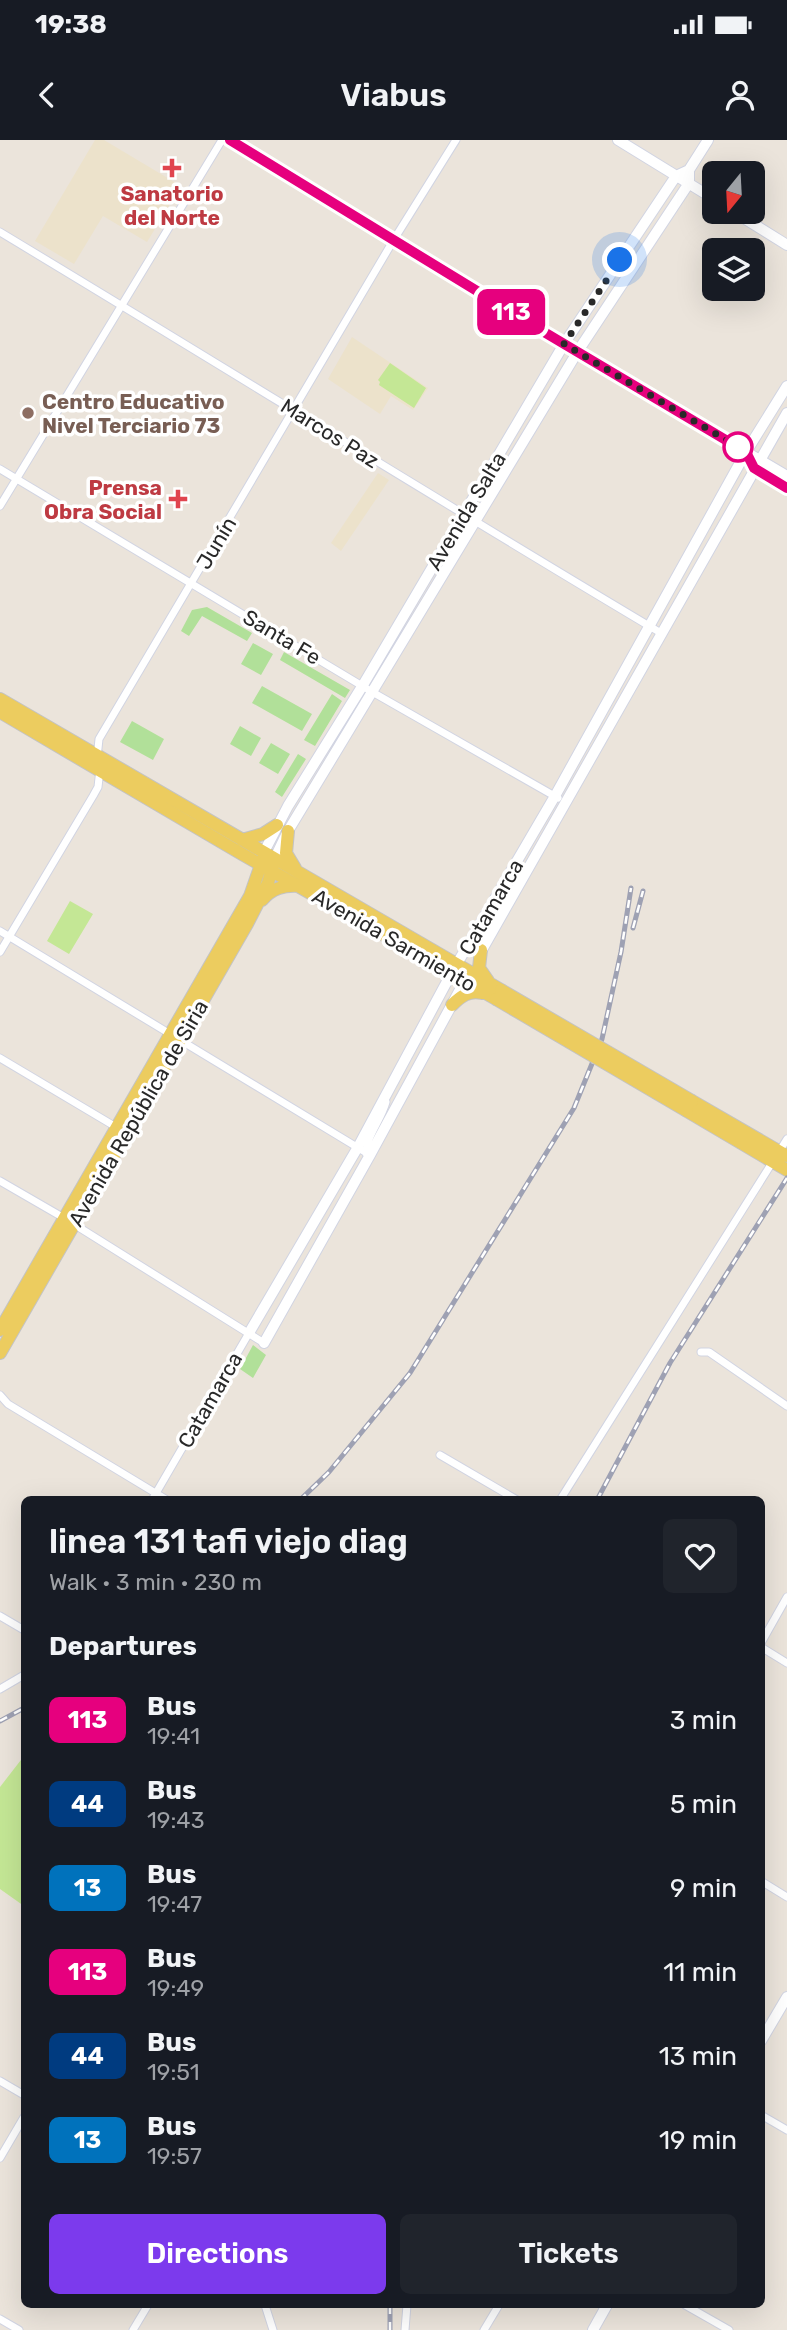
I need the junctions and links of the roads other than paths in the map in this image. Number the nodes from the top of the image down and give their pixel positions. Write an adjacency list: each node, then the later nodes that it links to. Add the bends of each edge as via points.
1 (222, 140): 14 (street)
2 (230, 140): 12 (street)
3 (456, 140): 12 (street, Junín)
4 (618, 140): 7 (main road)
5 (708, 140): 6 (main road, Avenida Salta)
6 (689, 170): 7 (main road); 8 (main road, Avenida Salta)
7 (676, 176): 8 (main road); 15 (main road, Avenida Salta)
8 (688, 183): 9 (main road); 16 (main road, Avenida Salta)
9 (702, 192)
10 (753, 224): 13 (main road)
11 (0, 232): 14 (street, Marcos Paz)
12 (393, 241): 15 (street); 18 (street, Junín)
13 (787, 245)
14 (121, 304): 18 (street, Marcos Paz); 24 (street)
15 (564, 344): 16 (street); 27 (main road, Avenida Salta)
16 (578, 351): 20 (street); 28 (main road, Avenida Salta)
17 (787, 386): 20 (main road, Catamarca)
18 (294, 410): 27 (street, Marcos Paz); 29 (street, Junín)
19 (787, 413): 21 (main road, Catamarca)
20 (746, 452): 21 (main road); 30 (main road, Catamarca)
21 (757, 464): 23 (main road); 25 (main road); 31 (main road, Catamarca)
22 (0, 469): 24 (street, Santa Fe)
23 (787, 476)
24 (17, 478): 26 (street); 29 (street, Santa Fe)
25 (787, 488)
26 (0, 506)
27 (463, 516): 28 (street, Marcos Paz); 32 (main road, Avenida Salta)
28 (475, 523): 30 (street, Marcos Paz); 33 (main road, Avenida Salta)
29 (192, 584): 32 (street, Santa Fe); 36 (street, Junín, via 99,739)
30 (649, 626): 31 (street, Marcos Paz); 38 (main road, Catamarca)
31 (661, 633): 38 (main road, Catamarca)
32 (363, 685): 33 (street, Santa Fe); 39 (main road, Avenida Salta)
33 (374, 692): 38 (street, Santa Fe); 39 (main road, Avenida Salta)
34 (0, 699): 36 (main road, Avenida Sarmiento)
35 (0, 712): 37 (main road, Avenida Sarmiento)
36 (96, 754): 37 (street); 40 (main road, Avenida Sarmiento)
37 (100, 769): 41 (main road, Avenida Sarmiento); 47 (street, via 98,787)
38 (560, 799): 48 (main road, Catamarca); 50 (main road, Catamarca)
39 (283, 828): 40 (main road); 42 (main road, Avenida Salta); 44 (main road, via 286,853)
40 (242, 839): 42 (main road, Avenida Sarmiento)
41 (242, 854): 43 (main road, Avenida Sarmiento); 45 (main road, via 252,870)
42 (269, 855): 43 (main road, Avenida Salta); 44 (main road, Avenida Sarmiento)
43 (266, 868): 44 (main road, Avenida Sarmiento); 45 (main road, Avenida República de Siria)
44 (301, 881): 45 (main road); 50 (main road, Avenida Sarmiento)
45 (253, 901): 54 (main road, Avenida República de Siria)
46 (0, 931): 47 (street)
47 (9, 936): 49 (street); 54 (street)
48 (481, 950): 51 (main road, Catamarca); 52 (main road, via 479,968)
49 (0, 951)
50 (454, 969): 51 (main road, Avenida Sarmiento); 58 (main road, Catamarca, via 391,1083)
51 (467, 977): 52 (main road, Avenida Sarmiento); 53 (main road, Catamarca)
52 (494, 992): 53 (main road, via 471,992); 59 (main road, Avenida Sarmiento, bridge)
53 (452, 1005): 58 (main road, Catamarca)
54 (175, 1038): 56 (main road, Avenida República de Siria); 58 (street); 62 (main road, Avenida República de Siria)
55 (0, 1058): 56 (street)
56 (116, 1127): 62 (main road, Avenida República de Siria)
57 (787, 1139): 59 (street)
58 (365, 1152): 64 (main road, Catamarca); 65 (main road, Catamarca)
59 (779, 1156): 60 (main road, Avenida Sarmiento); 73 (street)
60 (787, 1170)
61 (0, 1181): 62 (street)
62 (69, 1221): 63 (main road, Avenida República de Siria); 64 (street); 67 (main road, Avenida República de Siria)
63 (0, 1330)
64 (249, 1334): 65 (street); 71 (street, Catamarca)
65 (264, 1343)
66 (701, 1352): 69 (street, via 709,1352)
67 (0, 1353)
68 (0, 1395): 71 (street)
69 (787, 1406)
70 (440, 1455): 72 (street)
71 (154, 1496)
72 (510, 1496)
73 (563, 1496)
74 (787, 1597): 77 (street)
75 (0, 1616): 76 (street)
76 (21, 1628)
77 (765, 1638)
78 (765, 1648): 79 (street)
79 (787, 1663)
80 (21, 1677): 81 (street)
81 (0, 1689)
82 (765, 1883): 83 (street)
83 (787, 1896)
84 (787, 1997): 85 (main road)
85 (765, 2034)
86 (0, 2081): 87 (street)
87 (21, 2093)
88 (765, 2117): 90 (street)
89 (21, 2121): 91 (street)
90 (787, 2130)
91 (0, 2158)
92 (146, 2308): 100 (street)
93 (266, 2308): 101 (street)
94 (407, 2308): 102 (street)
95 (497, 2308): 103 (street)
96 (605, 2308): 104 (main road)
97 (690, 2308): 105 (street)
98 (0, 2319): 99 (street)
99 (19, 2330)
100 (133, 2330)
101 (273, 2330)
102 (405, 2330)
103 (484, 2330)
104 (593, 2330)
105 (729, 2330)

